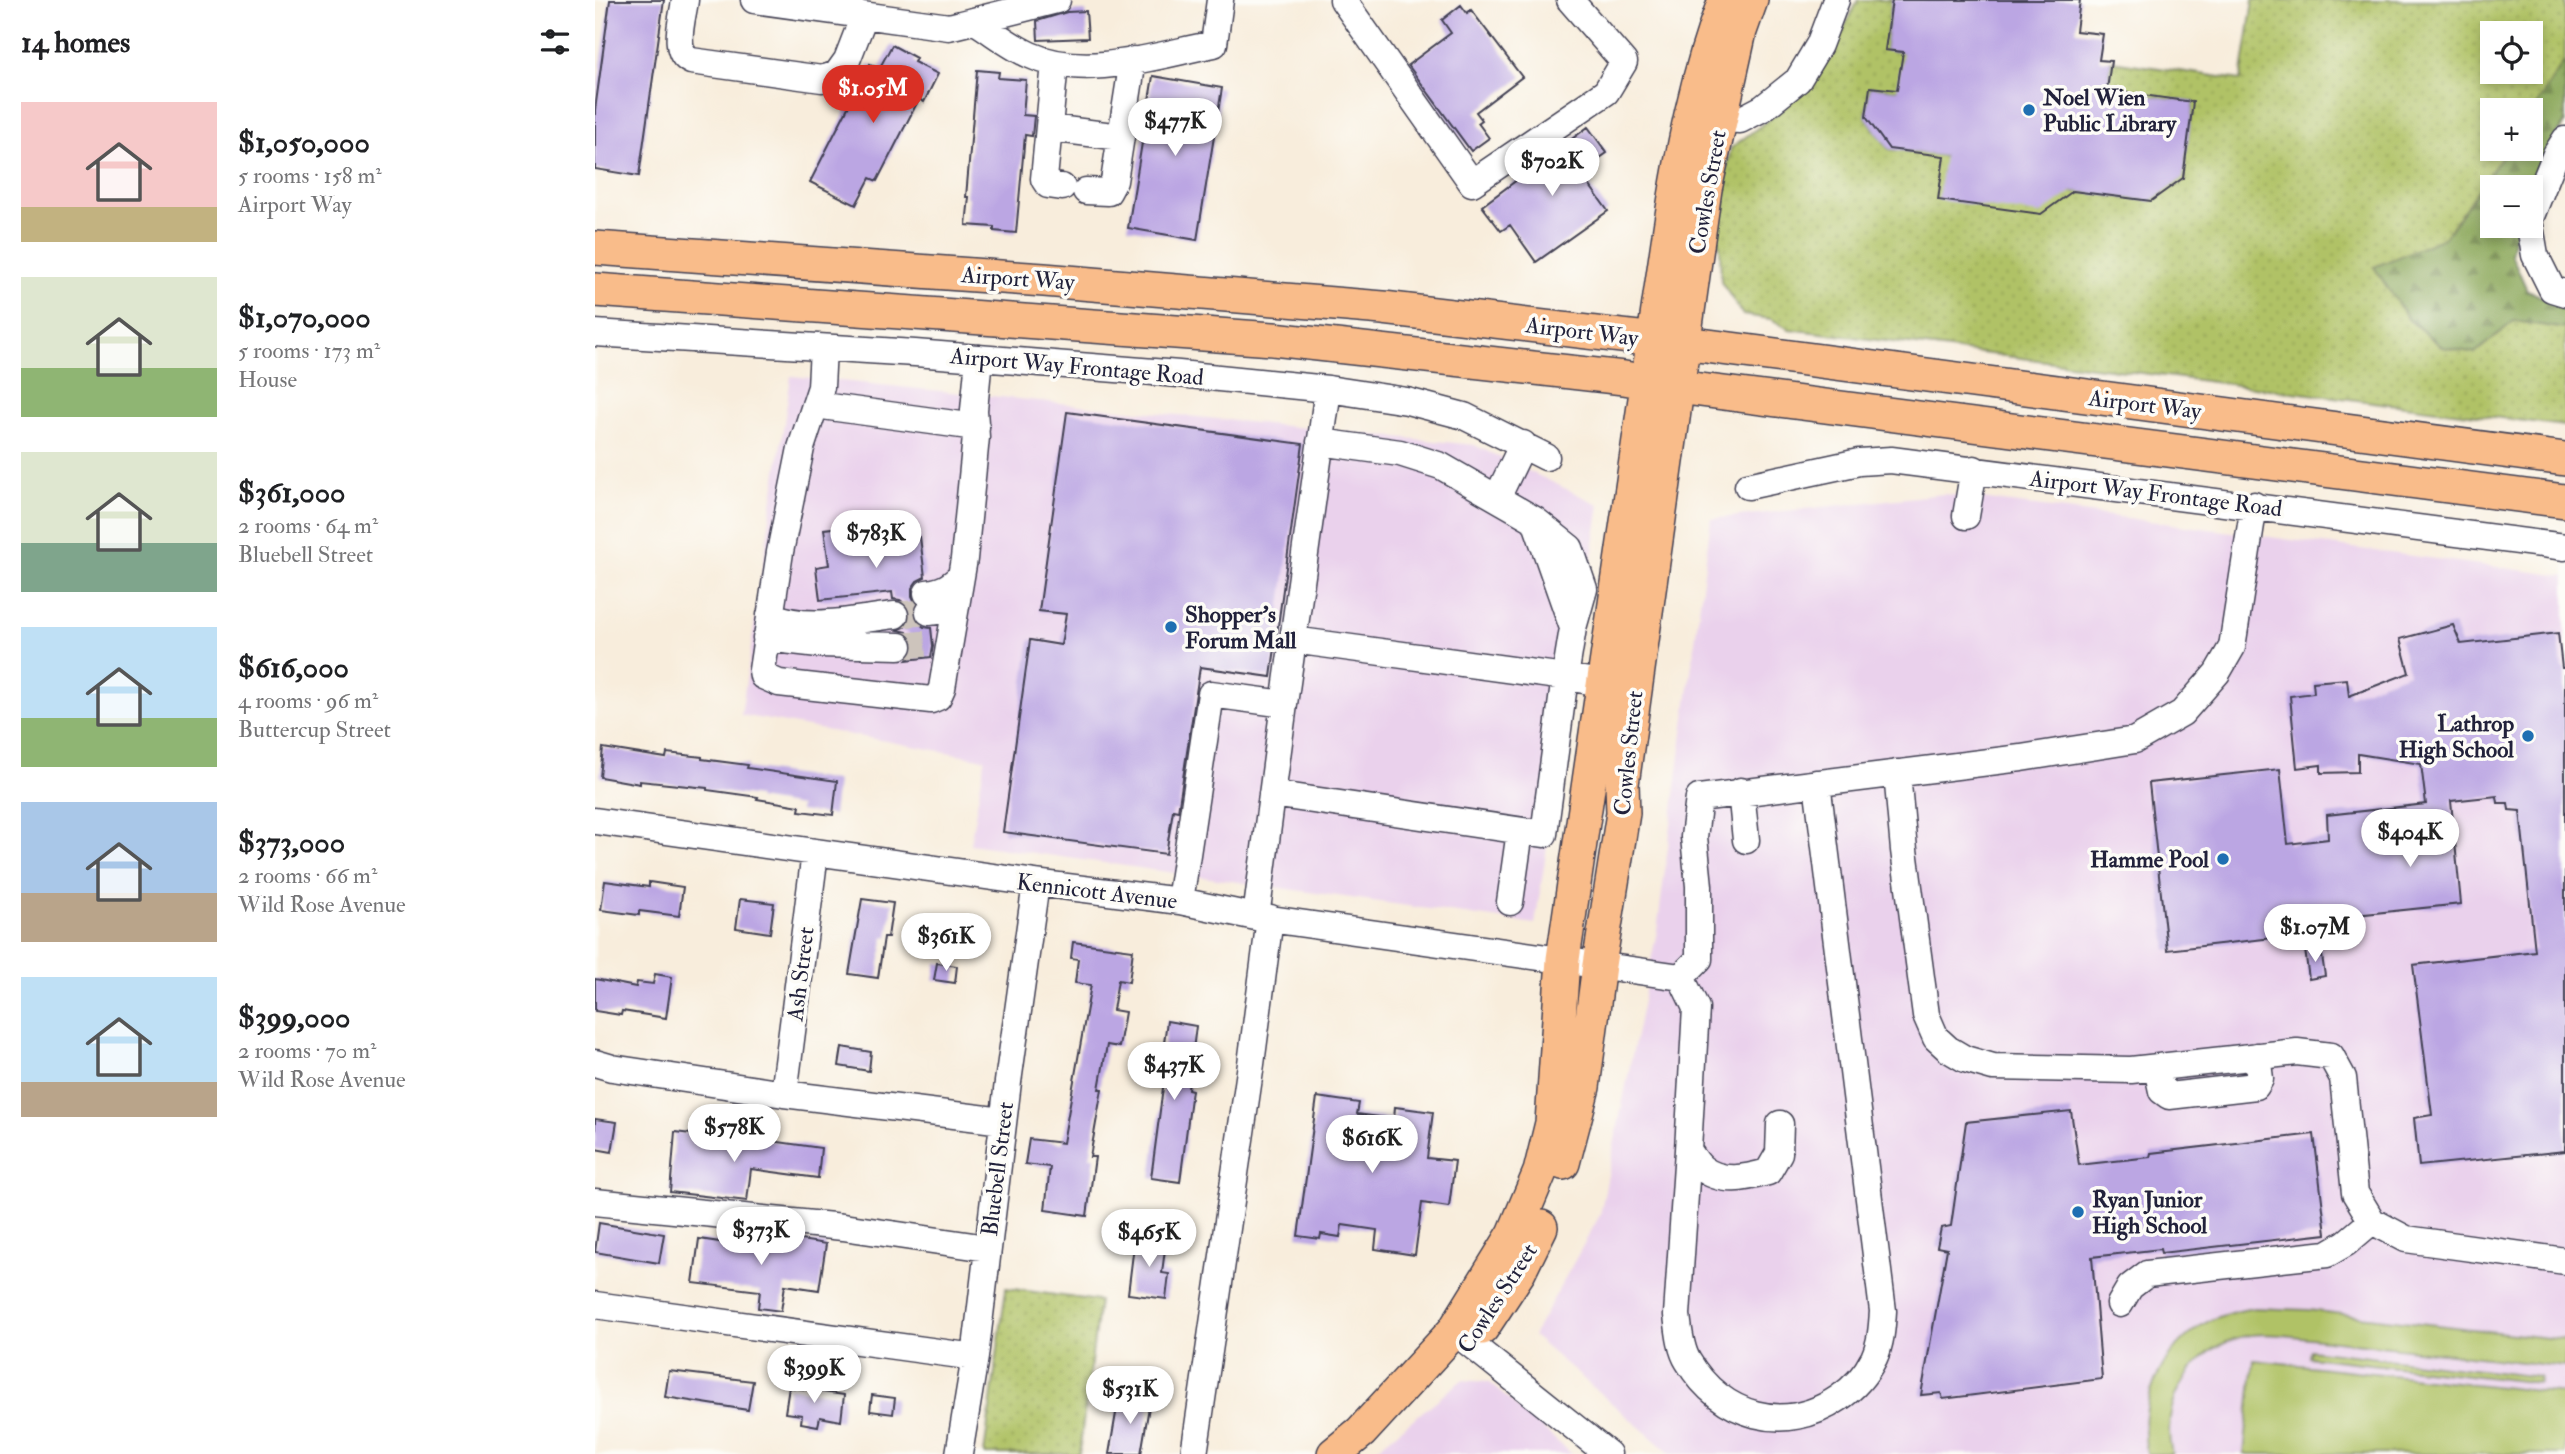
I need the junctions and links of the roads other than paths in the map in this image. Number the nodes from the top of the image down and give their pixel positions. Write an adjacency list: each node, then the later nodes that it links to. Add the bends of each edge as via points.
1 (685, 0): 10 (street, via 679,49 683,57 822,79 837,74 847,60)
2 (754, 0): 10 (street)
3 (1057, 0): 11 (street)
4 (1220, 0): 12 (street, via 1214,44)
5 (1343, 0): 6 (street, via 1472,183 1606,92 1625,62)
6 (1570, 0)
7 (1725, 0): 24 (main road, Cowles Street, via 1679,167)
8 (1751, 0): 14 (main road, Cowles Street)
9 (1836, 0): 14 (street, via 1819,46 1798,80 1740,120)
10 (864, 16): 11 (street, via 949,27)
11 (975, 21): 13 (street, via 1029,55)
12 (1133, 60): 13 (street, via 1091,66); 16 (street)
13 (1055, 63): 15 (street)
14 (1720, 119): 24 (main road, Cowles Street)
15 (1049, 128): 16 (street); 16 (street, via 1044,179 1048,185 1074,189 1108,192)
16 (1121, 137)
17 (2565, 140): 18 (street)
18 (2543, 187)
19 (2532, 238): 22 (street, via 2551,289)
20 (595, 248): 24 (main road, Airport Way, via 1328,304)
21 (595, 290): 27 (main road, Airport Way, via 1273,339)
22 (2565, 293)
23 (595, 333): 25 (street, Airport Way Frontage Road)
24 (1669, 341): 27 (main road, Cowles Street); 32 (main road, Airport Way)
25 (824, 348): 26 (street, Airport Way Frontage Road); 29 (street)
26 (979, 358): 28 (street, Airport Way Frontage Road); 30 (street)
27 (1662, 384): 36 (main road, Airport Way); 44 (main road, Cowles Street)
28 (1328, 389): 31 (street); 35 (street, Airport Way Frontage Road, via 1407,401 1464,416 1535,451)
29 (815, 405): 30 (street); 40 (street, via 801,448)
30 (976, 428): 40 (street, via 942,618 942,688 938,697 930,701 779,683 764,676)
31 (1320, 442): 35 (street, via 1441,466); 42 (street)
32 (2565, 459)
33 (1974, 469): 34 (street, Airport Way Frontage Road, via 1891,460 1859,462); 37 (street, Airport Way Frontage Road); 38 (street)
34 (1748, 486)
35 (1497, 498): 43 (street, via 1535,520 1573,628)
36 (2565, 501)
37 (2254, 505): 39 (street, Airport Way Frontage Road); 46 (street, via 2232,647 2217,673 2182,713 2135,740)
38 (1966, 516)
39 (2565, 547)
40 (769, 618): 41 (street, via 792,606); 41 (street, via 803,638); 41 (street, via 819,644)
41 (896, 626)
42 (1293, 640): 43 (street); 45 (street)
43 (1565, 677): 44 (street); 51 (street, via 1544,834)
44 (1619, 686): 58 (main road, Cowles Street); 59 (main road, Cowles Street, via 1623,813)
45 (1284, 704): 49 (street); 55 (street, via 1211,694)
46 (1897, 773): 47 (street); 67 (street, via 1926,1015 1936,1038 1965,1059 1993,1067 2131,1070 2297,1052 2331,1056 2343,1078 2355,1192)
47 (1818, 783): 48 (street); 65 (street, via 1883,1311 1874,1358 1861,1379 1827,1406 1803,1416 1776,1419 1734,1408 1705,1384 1686,1360 1677,1315)
48 (1741, 791): 52 (street); 60 (street, via 1699,798 1694,836 1699,959)
49 (1272, 794): 51 (street); 57 (street)
50 (595, 821): 53 (street, Kennicott Avenue)
51 (1520, 831): 56 (street)
52 (1746, 840)
53 (815, 853): 54 (street, Kennicott Avenue); 62 (street, Ash Street)
54 (1035, 883): 55 (street, Kennicott Avenue); 63 (street, Bluebell Street)
55 (1180, 901): 57 (street, Kennicott Avenue)
56 (1510, 902)
57 (1263, 917): 58 (street, Kennicott Avenue); 75 (street, via 1253,1055)
58 (1563, 959): 59 (street, Kennicott Avenue); 72 (main road, Cowles Street, via 1552,1123 1540,1172)
59 (1599, 965): 60 (street, Kennicott Avenue); 72 (main road, Cowles Street, via 1583,1087 1558,1182 1519,1272)
60 (1681, 977): 65 (street, via 1696,1008)
61 (595, 1063): 62 (street)
62 (784, 1094): 63 (street)
63 (1003, 1121): 68 (street, Bluebell Street)
64 (1780, 1124): 65 (street, via 1779,1153 1767,1172 1741,1180 1702,1168)
65 (1688, 1150)
66 (595, 1202): 68 (street, via 843,1227)
67 (2372, 1221): 69 (street, via 2406,1238); 70 (street, via 2327,1254 2147,1274 2130,1287)
68 (987, 1248): 73 (street, Bluebell Street)
69 (2565, 1261)
70 (2120, 1304)
71 (595, 1305): 73 (street)
72 (1463, 1338): 76 (main road); 77 (street)
73 (975, 1357): 74 (street, Bluebell Street)
74 (959, 1454)
75 (1194, 1454)
76 (1333, 1454)
77 (1608, 1454)

